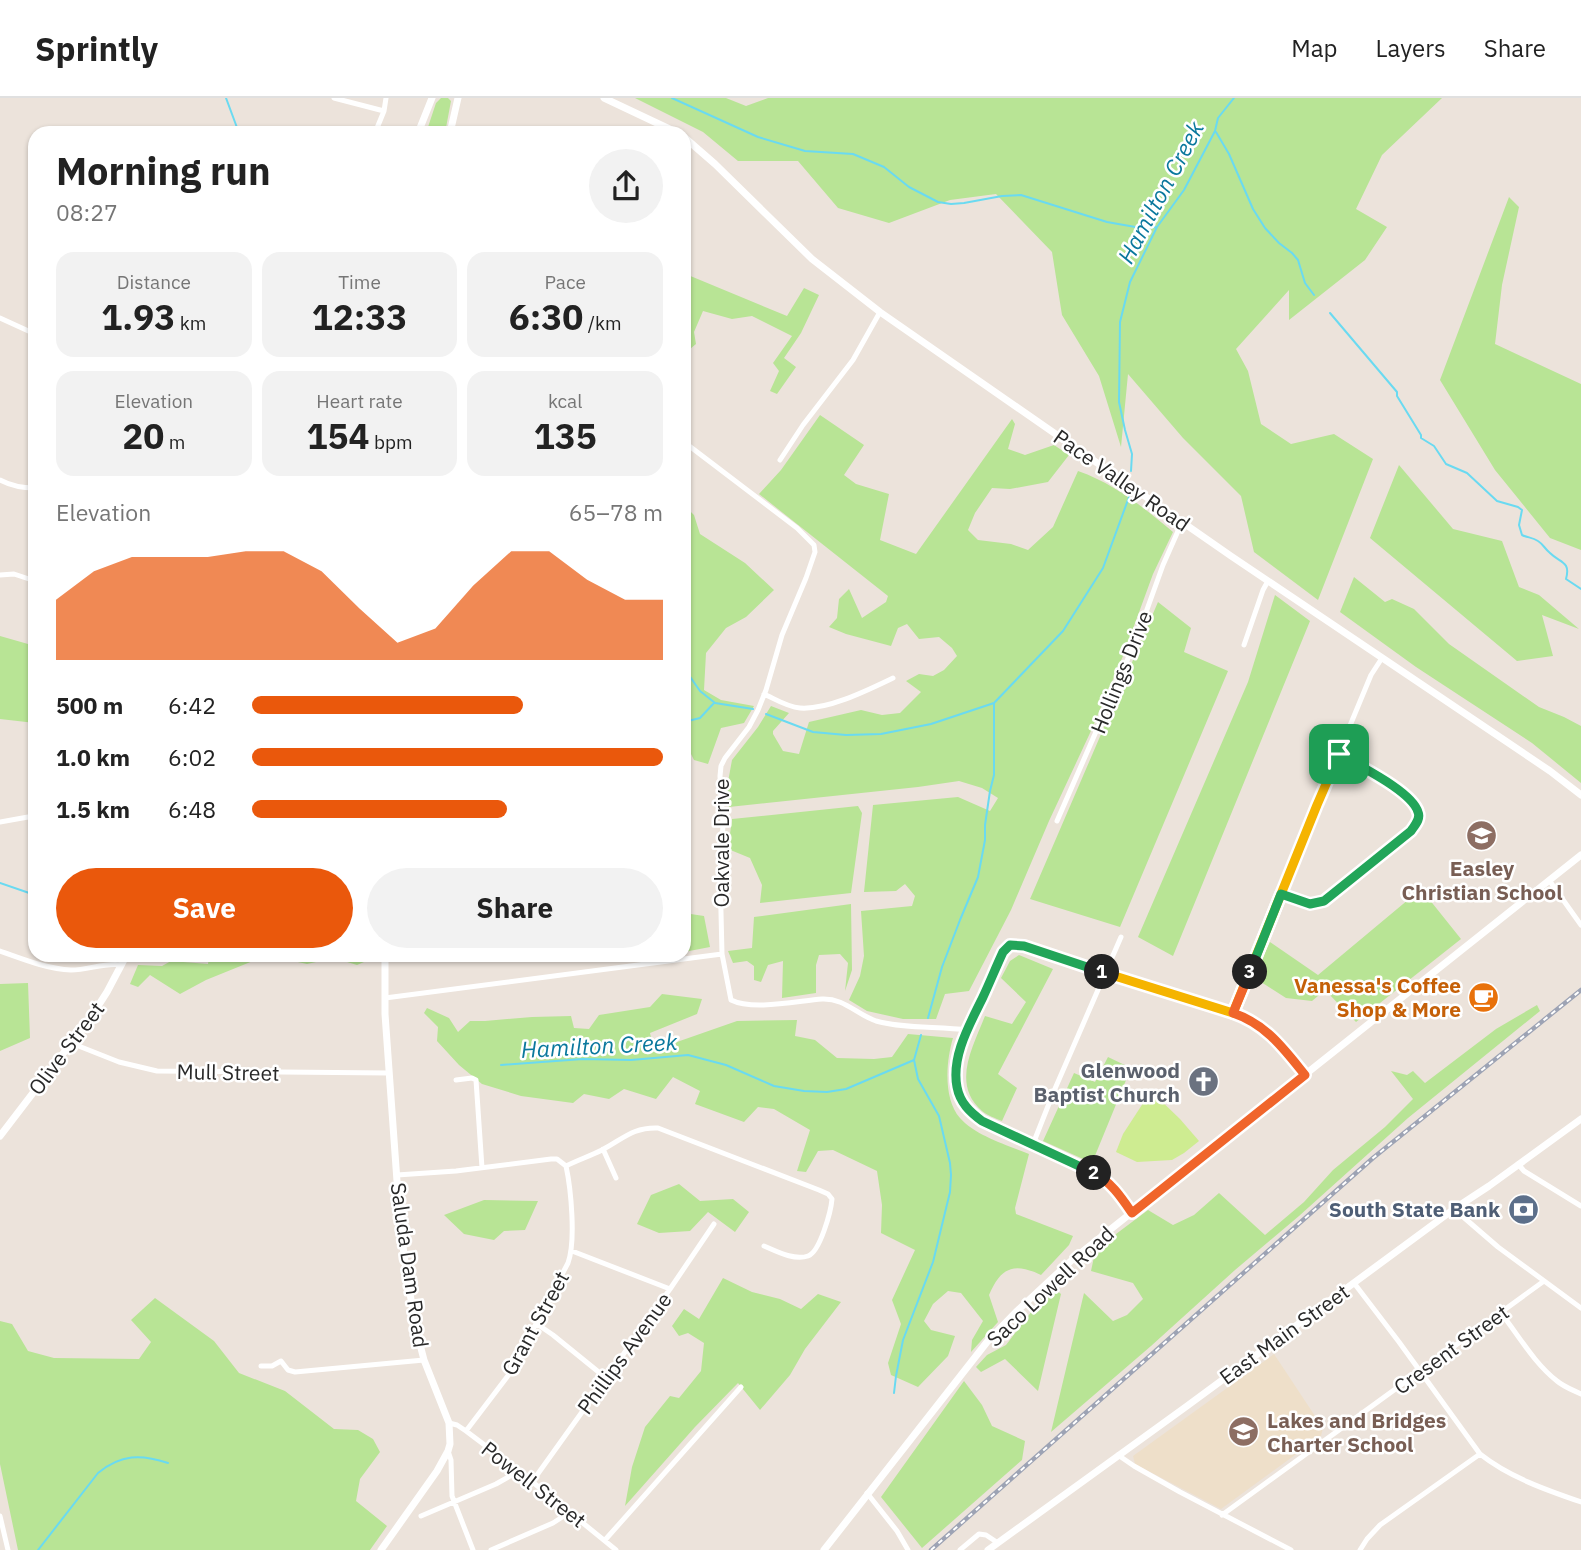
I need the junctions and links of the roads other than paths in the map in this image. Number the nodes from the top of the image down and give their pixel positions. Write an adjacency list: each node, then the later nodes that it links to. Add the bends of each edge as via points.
1 (334, 98): 6 (street)
2 (386, 98): 6 (street)
3 (432, 98): 8 (street)
4 (458, 98): 9 (street)
5 (604, 98): 10 (street)
6 (384, 111): 7 (street)
7 (378, 126)
8 (421, 126)
9 (452, 126)
10 (663, 126)
11 (691, 143): 12 (street, Pace Valley Road, via 812,259)
12 (880, 312): 16 (street, via 853,360); 19 (street, Pace Valley Road)
13 (0, 318): 14 (street)
14 (28, 331)
15 (691, 447): 26 (street, Oakvale Drive, via 814,545)
16 (780, 460)
17 (0, 481): 18 (street)
18 (28, 488)
19 (1182, 522): 22 (street, Pace Valley Road); 30 (street, Hollings Drive)
20 (0, 575): 21 (street)
21 (28, 579)
22 (1268, 581): 23 (street); 24 (street, Pace Valley Road)
23 (1244, 645)
24 (1381, 658): 27 (street); 28 (street, Pace Valley Road)
25 (893, 678): 26 (street, via 852,698 800,708)
26 (764, 694): 38 (street, Oakvale Drive, via 749,727 720,766)
27 (1339, 754): 34 (street); 34 (street, via 1410,800 1419,814 1417,822 1324,901 1310,904)
28 (1581, 795)
29 (28, 817): 31 (street)
30 (1057, 821)
31 (0, 822)
32 (1581, 855): 33 (street, Saco Lowell Road)
33 (1549, 880): 35 (street); 52 (street, Saco Lowell Road)
34 (1281, 894): 48 (street)
35 (1581, 925)
36 (1121, 937): 46 (street)
37 (0, 951): 40 (street)
38 (722, 954): 39 (street); 49 (street, Oakvale Drive, via 730,1000 735,1002 785,1004 825,999 839,1001 875,1020)
39 (691, 958)
40 (28, 960)
41 (36, 962): 45 (street, via 73,970)
42 (123, 962): 45 (street, Olive Street)
43 (385, 962): 47 (street, Saluda Dam Road)
44 (661, 962): 47 (street)
45 (122, 965): 50 (street, Olive Street)
46 (1105, 973): 48 (street); 49 (street, via 1010,945); 56 (street)
47 (384, 998): 51 (street, Saluda Dam Road)
48 (1233, 1013): 52 (street, via 1273,1037)
49 (968, 1030): 56 (street, via 956,1077 962,1100 982,1121)
50 (71, 1043): 51 (street, Mull Street, via 157,1071); 55 (street, Olive Street)
51 (389, 1073): 61 (street, Saluda Dam Road)
52 (1305, 1075): 65 (street, Saco Lowell Road)
53 (456, 1080): 60 (street, via 476,1080)
54 (1581, 1119): 58 (street, East Main Street)
55 (0, 1136)
56 (1033, 1144): 65 (street, via 1103,1178)
57 (603, 1149): 59 (street); 62 (street); 67 (street, via 631,1132 658,1128 832,1199 814,1252 794,1257)
58 (1518, 1164): 63 (street); 64 (street, East Main Street)
59 (566, 1166): 60 (street, via 551,1159); 68 (street, Grant Street)
60 (482, 1168): 61 (street)
61 (397, 1175): 75 (street, Saluda Dam Road, via 404,1255)
62 (616, 1178)
63 (1581, 1206)
64 (1454, 1209): 69 (street); 70 (street, East Main Street)
65 (1132, 1213): 88 (street, Saco Lowell Road, via 1072,1260 987,1342)
66 (714, 1224): 71 (street, Phillips Avenue)
67 (764, 1246)
68 (572, 1251): 71 (street); 74 (street, Grant Street)
69 (1544, 1281): 72 (street); 73 (street, Cresent Street)
70 (1354, 1283): 77 (street); 85 (street, East Main Street)
71 (670, 1289): 78 (street, Phillips Avenue)
72 (1581, 1308)
73 (1501, 1313): 77 (street, Cresent Street); 80 (street, via 1549,1375)
74 (537, 1324): 78 (street); 82 (street, Grant Street, via 510,1373)
75 (424, 1360): 76 (street, via 295,1372 281,1361); 81 (street, Saluda Dam Road)
76 (261, 1366)
77 (1420, 1372): 84 (street); 92 (street, Cresent Street)
78 (606, 1378): 87 (street, Phillips Avenue)
79 (741, 1387): 95 (street)
80 (1581, 1394)
81 (449, 1423): 82 (street, Powell Street); 83 (street, Saluda Dam Road)
82 (466, 1431): 86 (street, Powell Street)
83 (448, 1451): 89 (street); 98 (street, Saluda Dam Road)
84 (1480, 1454): 90 (street, via 1508,1473); 107 (street, via 1380,1525)
85 (1118, 1455): 92 (street); 96 (street, East Main Street)
86 (519, 1471): 87 (street, Powell Street); 89 (street)
87 (532, 1482): 91 (street, Powell Street)
88 (867, 1493): 102 (street, Saco Lowell Road); 103 (street)
89 (454, 1502): 94 (street); 99 (street)
90 (1581, 1502)
91 (570, 1512): 95 (street, Powell Street); 100 (street)
92 (1222, 1515): 106 (street)
93 (0, 1516): 97 (street)
94 (421, 1516)
95 (605, 1540): 101 (street, Powell Street)
96 (998, 1543): 104 (street, via 979,1534); 105 (street, East Main Street)
97 (8, 1550)
98 (381, 1550)
99 (473, 1550)
100 (491, 1550)
101 (616, 1550)
102 (824, 1550)
103 (908, 1550)
104 (960, 1550)
105 (988, 1550)
106 (1291, 1550)
107 (1360, 1550)

